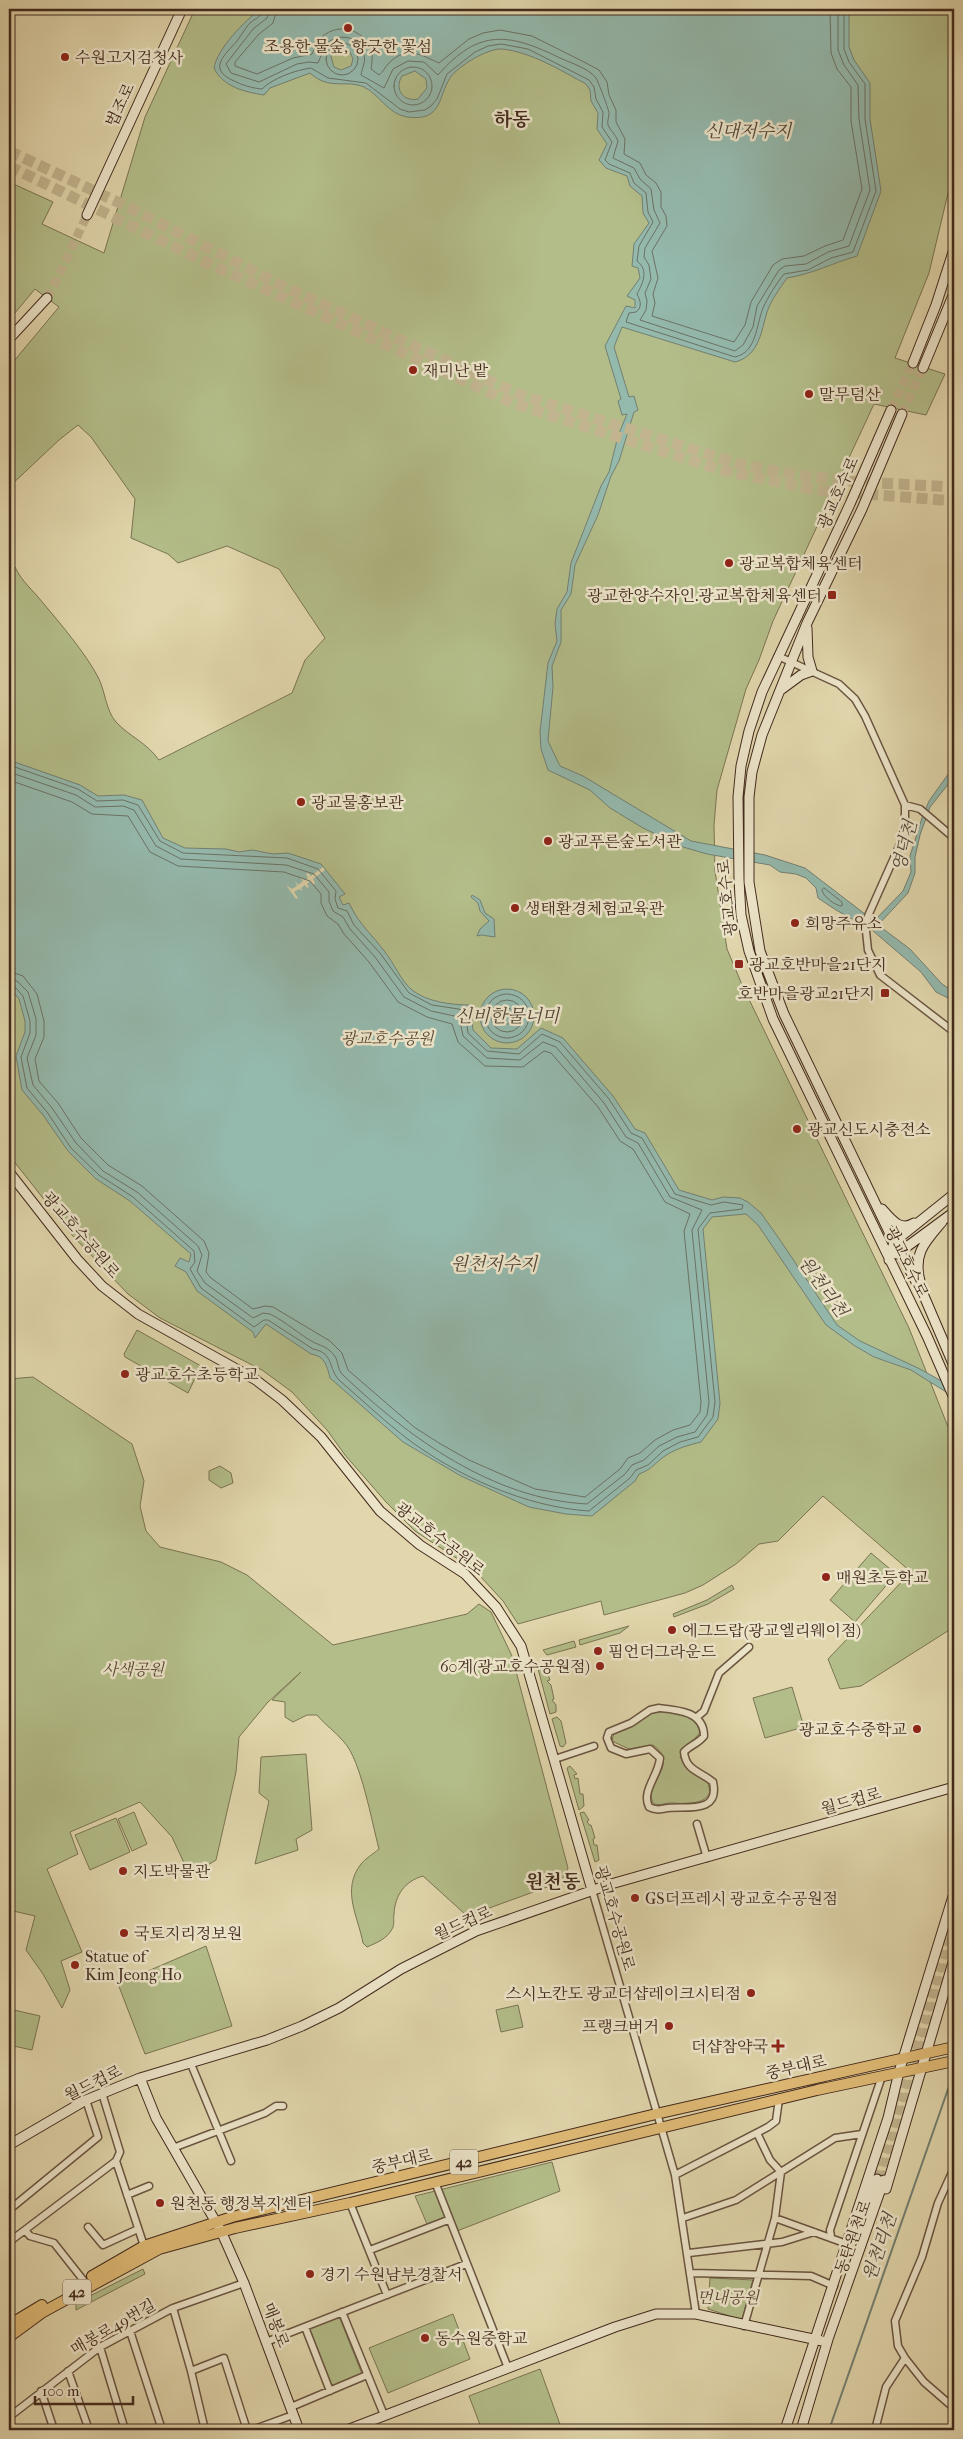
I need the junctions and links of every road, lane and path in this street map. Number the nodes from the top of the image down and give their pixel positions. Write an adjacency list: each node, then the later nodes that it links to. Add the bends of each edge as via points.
1 (182, 9): 2 (main road, 법조로)
2 (87, 215)
3 (954, 249): 7 (main road)
4 (954, 292): 8 (main road)
5 (46, 298): 6 (main road)
6 (9, 339)
7 (913, 363)
8 (923, 368)
9 (891, 410): 12 (main road, 광교호수로)
10 (902, 414): 11 (main road, 광교호수로, via 862,509)
11 (807, 623): 13 (main road, 광교호수로); 14 (main road)
12 (778, 656): 13 (street); 27 (main road, 광교호수로, via 762,692 741,766 737,834 741,915 749,951 773,1019)
13 (791, 662): 14 (street); 15 (main road, 광교호수로)
14 (812, 671): 15 (main road); 16 (street, via 839,684 855,699)
15 (778, 692): 21 (main road, 광교호수로, via 752,772 749,882 760,950 784,1014)
16 (905, 805): 17 (street, via 920,809); 18 (street, via 901,842 874,899 866,931 868,950 880,975)
17 (954, 838)
18 (954, 1032)
19 (9, 1172): 34 (main road, 광교호수공원로, via 77,1260 102,1286 138,1314 256,1380 282,1400 320,1437 380,1511 420,1545 465,1574 496,1607 521,1646)
20 (954, 1194): 23 (main road)
21 (876, 1203): 23 (main road, via 902,1226 911,1226); 25 (main road, 광교호수로)
22 (954, 1212): 24 (main road)
23 (923, 1218): 25 (main road)
24 (942, 1222): 26 (main road); 28 (main road, via 918,1256 917,1270)
25 (894, 1242): 26 (main road, 광교호수로); 27 (main road)
26 (901, 1252): 27 (main road); 28 (main road, 광교호수로)
27 (889, 1260): 30 (main road, 광교호수로)
28 (924, 1296): 29 (main road, 광교호수로)
29 (954, 1366)
30 (954, 1398)
31 (749, 1647): 32 (street, via 719,1673 704,1711)
32 (697, 1717): 32 (street, via 659,1708 609,1732 607,1738 611,1748 626,1754 650,1749 660,1758 646,1796 649,1807 686,1810 712,1799 713,1782 690,1768 685,1761 684,1752 704,1736)
33 (594, 1746): 34 (street)
34 (555, 1759): 38 (main road, 광교호수공원로)
35 (954, 1787): 37 (main road, 월드컵로)
36 (697, 1824): 37 (street)
37 (707, 1858): 38 (main road, 월드컵로)
38 (592, 1890): 45 (main road, 월드컵로, via 476,1931 401,1969 339,2008 302,2026); 54 (street, 광교호수공원로)
39 (954, 1893): 43 (main road, 동탄원천로)
40 (954, 1959): 42 (main road, 동탄원천로)
41 (954, 2047): 42 (main road, 중부대로 / 42)
42 (928, 2052): 43 (main road, 중부대로 / 42); 46 (main road, 동탄원천로)
43 (903, 2058): 47 (main road, 동탄원천로); 54 (main road, 중부대로 / 42)
44 (954, 2061): 46 (main road, 42)
45 (192, 2064): 49 (main road, 월드컵로); 56 (street)
46 (927, 2066): 47 (main road, 중부대로 / 42); 106 (main road, 동탄원천로, via 871,2235)
47 (899, 2072): 48 (main road, 중부대로 / 42); 85 (main road, 동탄원천로, via 888,2118)
48 (882, 2074): 51 (main road, 중부대로 / 42); 58 (street)
49 (140, 2078): 50 (main road, 월드컵로); 60 (main road, 매봉로, via 156,2118)
50 (102, 2093): 52 (main road, 월드컵로); 61 (street, via 120,2152)
51 (779, 2099): 55 (main road, 중부대로 / 42); 57 (street, 중부대로, via 776,2121)
52 (86, 2100): 59 (main road, 월드컵로); 71 (street, via 98,2137)
53 (283, 2106): 56 (street, via 276,2106 265,2114)
54 (656, 2114): 55 (street, 광교호수공원로); 72 (main road, 중부대로 / 42)
55 (661, 2128): 65 (street, 광교호수공원로); 66 (main road, 중부대로 / 42)
56 (219, 2132): 60 (street); 62 (street)
57 (757, 2132): 64 (street, via 770,2160); 65 (street, 중부대로)
58 (862, 2134): 64 (street, via 834,2138); 82 (street, via 830,2230)
59 (9, 2145)
60 (173, 2148): 78 (main road, 매봉로)
61 (116, 2161): 68 (street); 80 (street)
62 (231, 2161)
63 (954, 2168): 108 (street, via 938,2203 922,2257 896,2321 898,2346)
64 (781, 2172): 73 (street, via 736,2200); 74 (street)
65 (675, 2175): 73 (street, 광교호수공원로)
66 (435, 2182): 70 (main road, 중부대로 / 42); 75 (street)
67 (149, 2186): 68 (street)
68 (127, 2195): 79 (street)
69 (9, 2200): 71 (street)
70 (350, 2202): 76 (main road, 중부대로 / 42); 87 (street)
71 (12, 2208)
72 (254, 2212): 76 (main road); 78 (main road, 중부대로 / 42)
73 (683, 2218): 88 (street, 광교호수공원로)
74 (775, 2218): 81 (street); 84 (street)
75 (448, 2220): 87 (street); 89 (street)
76 (257, 2223): 78 (main road, 중부대로 / 42)
77 (88, 2227): 79 (street, via 102,2245)
78 (218, 2227): 86 (main road, 중부대로 / 42); 93 (main road, 매봉로); 103 (main road, 중부대로 / 42, via 149,2253 43,2312)
79 (138, 2229): 86 (street)
80 (25, 2230): 83 (street); 92 (street, via 30,2236 54,2243)
81 (814, 2232): 82 (street); 84 (street)
82 (831, 2237): 85 (street)
83 (9, 2242)
84 (768, 2244): 88 (street); 91 (street)
85 (847, 2244): 94 (main road, 동탄원천로)
86 (144, 2246): 92 (main road, 중부대로 / 42)
87 (370, 2250): 95 (street)
88 (689, 2253): 90 (street, 광교호수공원로)
89 (466, 2264): 95 (street); 109 (street)
90 (692, 2273): 91 (street); 98 (street, 광교호수공원로)
91 (759, 2275): 94 (street, via 810,2276); 100 (street)
92 (84, 2281): 99 (main road, 중부대로 / 42)
93 (244, 2283): 96 (street, 매봉로49번길); 105 (main road, 매봉로)
94 (834, 2286): 104 (main road, 동탄원천로)
95 (387, 2294): 97 (street)
96 (173, 2308): 102 (street, 매봉로49번길); 111 (street)
97 (342, 2312): 101 (street); 112 (street)
98 (696, 2314): 100 (main road); 109 (main road, via 656,2314)
99 (9, 2325)
100 (744, 2326): 104 (main road)
101 (305, 2327): 105 (street); 114 (street)
102 (130, 2331): 107 (street, 매봉로49번길); 124 (street)
103 (9, 2336)
104 (816, 2338): 106 (main road); 106 (main road, via 835,2302 880,2179); 130 (main road, 동탄원천로)
105 (266, 2342): 116 (main road, 매봉로)
106 (827, 2342): 131 (main road, 동탄원천로)
107 (100, 2347): 110 (street, 매봉로49번길); 123 (street)
108 (905, 2358): 115 (street, via 924,2382); 132 (street, via 886,2387)
109 (508, 2368): 117 (main road)
110 (68, 2370): 113 (street, 매봉로49번길); 122 (street)
111 (191, 2371): 125 (street); 126 (street, via 224,2358)
112 (367, 2375): 114 (street); 117 (street)
113 (41, 2391): 118 (street, 매봉로49번길); 121 (street)
114 (330, 2391): 116 (street)
115 (954, 2408)
116 (292, 2411): 127 (street); 128 (main road, 매봉로)
117 (384, 2415): 129 (main road)
118 (9, 2417)
119 (9, 2425): 120 (street)
120 (11, 2430)
121 (54, 2430)
122 (89, 2430)
123 (125, 2430)
124 (162, 2430)
125 (205, 2430)
126 (247, 2430)
127 (252, 2430)
128 (300, 2430)
129 (347, 2430)
130 (785, 2430)
131 (801, 2430)
132 (874, 2430)

